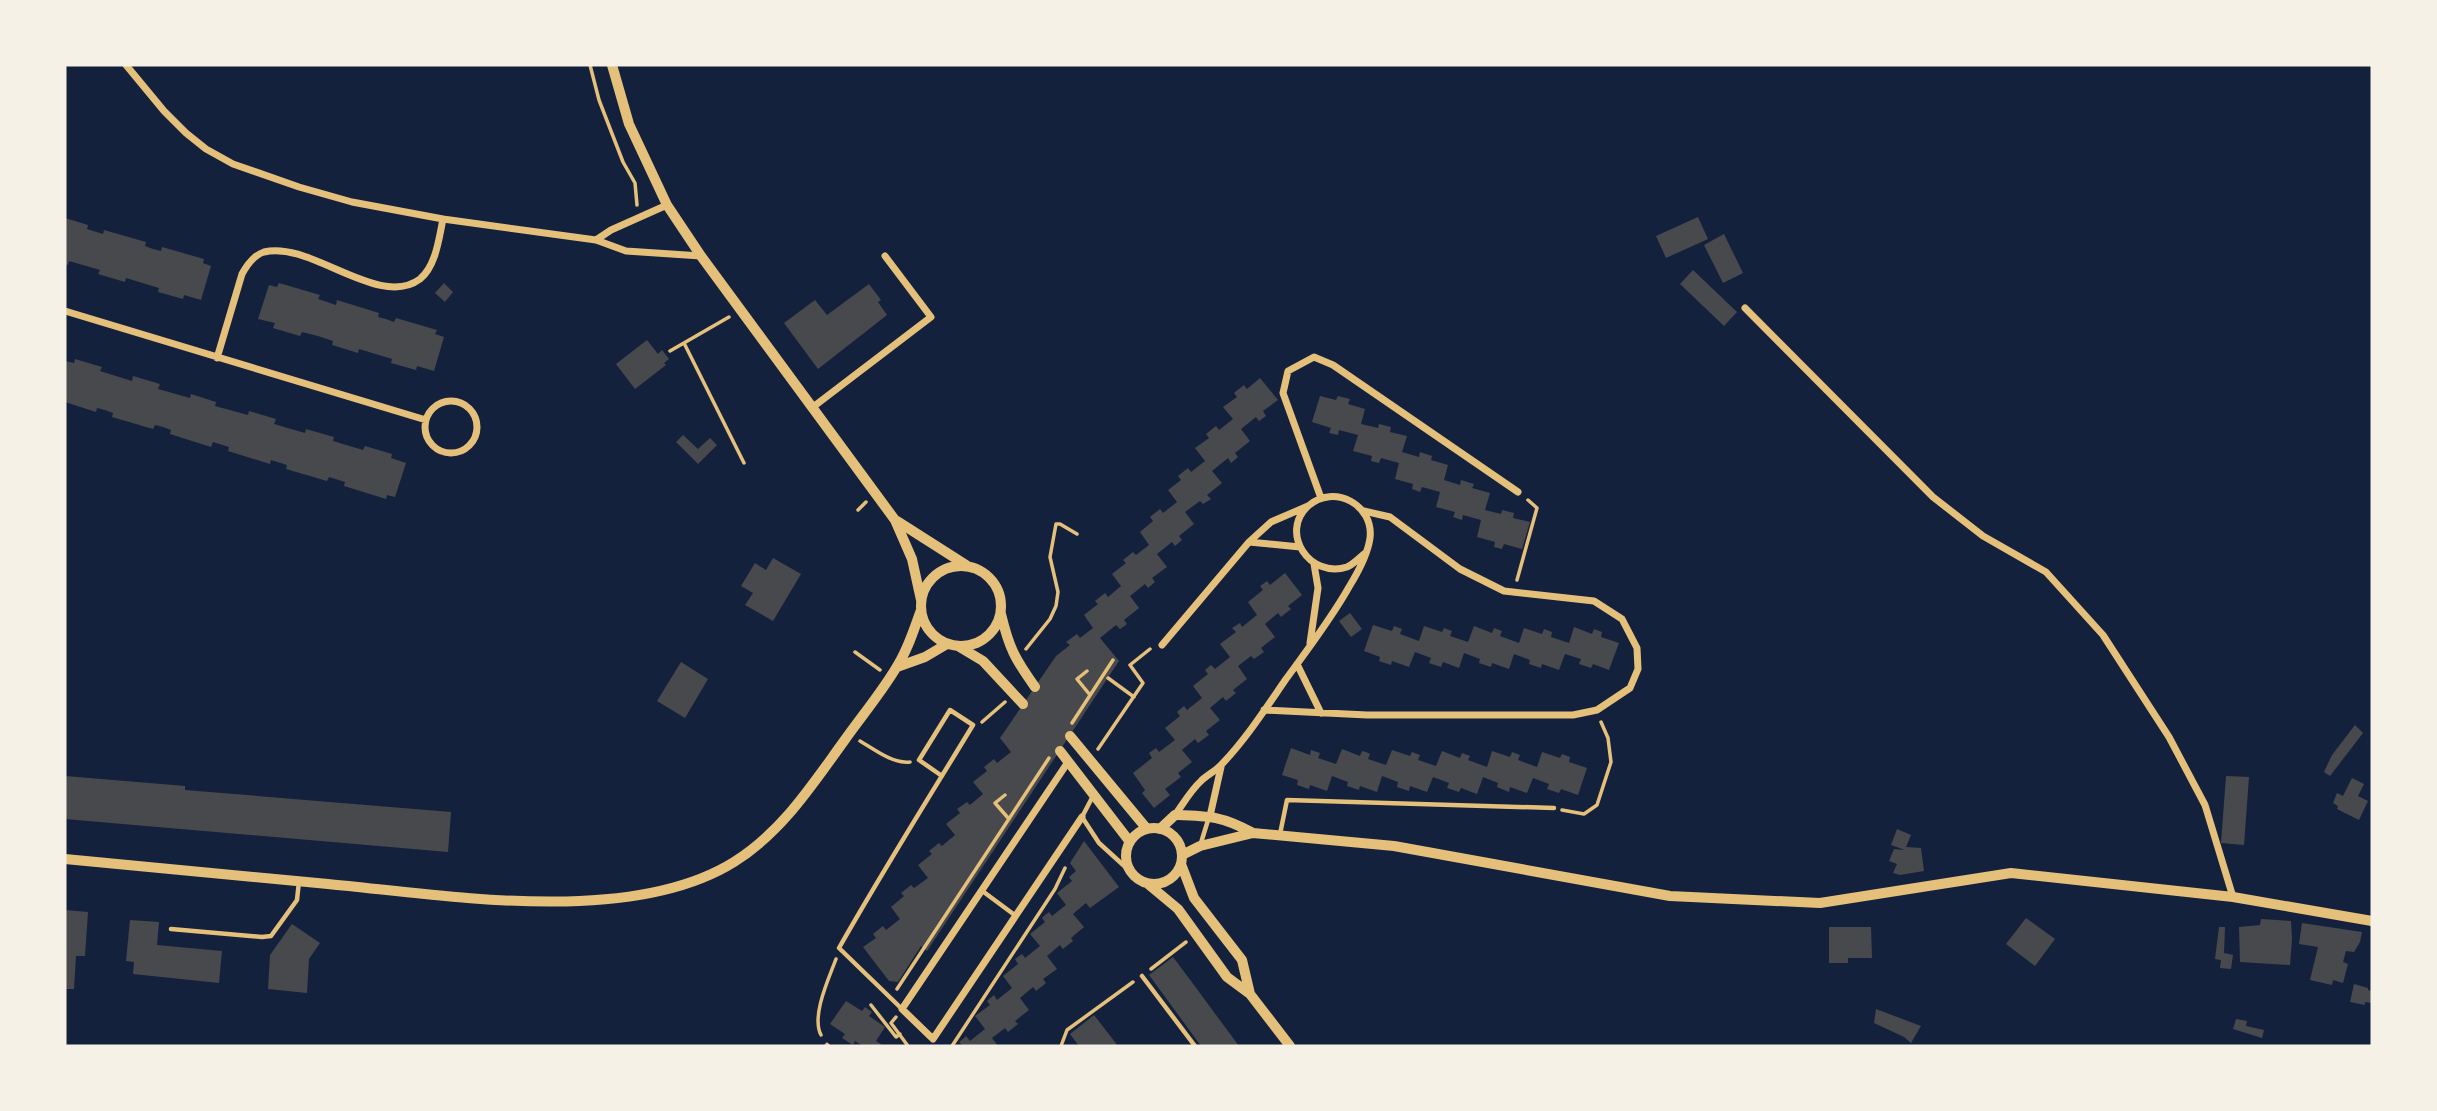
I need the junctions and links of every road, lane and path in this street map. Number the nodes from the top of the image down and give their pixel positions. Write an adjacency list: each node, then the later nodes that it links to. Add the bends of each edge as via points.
1 (126, 65): 6 (street, via 186,133 233,164 339,198)
2 (590, 65): 5 (path, via 623,162 635,183)
3 (612, 65): 4 (street, via 629,124)
4 (667, 205): 5 (street); 8 (street)
5 (640, 217): 7 (street)
6 (443, 219): 7 (street); 15 (street, via 429,266 422,278 409,285 377,284 292,254 262,252 242,274)
7 (596, 240): 8 (street, via 626,251)
8 (701, 256): 11 (street)
9 (885, 256): 16 (street, via 931,317)
10 (1745, 308): 82 (street, via 1933,497 1983,536 2046,572 2103,635 2169,737 2205,805)
11 (741, 310): 13 (path); 16 (street)
12 (65, 311): 15 (street)
13 (684, 343): 14 (path); 18 (path)
14 (670, 351)
15 (217, 358): 17 (street)
16 (813, 407): 23 (street)
17 (426, 419): 17 (street, via 427,437 448,453 466,449 477,435 476,419 459,402 443,402)
18 (744, 463)
19 (1518, 492): 20 (street, via 1333,365 1314,357 1288,371 1283,393); 30 (path, via 1537,508)
20 (1321, 498): 21 (street); 22 (street, via 1336,496)
21 (1308, 506): 25 (street, via 1271,522); 26 (street, via 1298,526)
22 (1364, 510): 27 (street, via 1370,540); 30 (street, via 1390,517 1460,569)
23 (895, 520): 29 (street); 31 (street, via 912,559)
24 (1077, 534): 33 (path, via 1056,524 1050,557 1058,592 1056,606)
25 (1249, 542): 26 (street); 35 (street)
26 (1300, 547): 28 (street)
27 (1364, 554): 28 (street, via 1350,566 1332,570); 36 (street, via 1349,587)
28 (1314, 564): 36 (street, via 1318,588)
29 (968, 566): 31 (street, via 943,570 933,577); 32 (street, via 990,578 997,588)
30 (1514, 592): 50 (street, via 1594,601 1622,619 1637,648 1638,669 1630,688)
31 (921, 605): 34 (street, via 929,630); 40 (street)
32 (1000, 613): 34 (street, via 986,638 968,646); 44 (street, via 1016,662)
33 (1033, 641)
34 (953, 645): 40 (street); 45 (street, via 983,661)
35 (1162, 645): 47 (path, via 1130,665 1143,683)
36 (1309, 648): 39 (street)
37 (855, 652): 42 (path)
38 (1113, 660): 46 (path)
39 (1297, 664): 49 (street); 51 (street)
40 (897, 667): 42 (street)
41 (1087, 671): 46 (path, via 1077,679)
42 (890, 677): 79 (street, via 795,808 734,862 692,881 644,895 538,901)
43 (1108, 678): 47 (path)
44 (1035, 687)
45 (1015, 693): 48 (street); 52 (path, via 985,722)
46 (1090, 695): 53 (path)
47 (1134, 696): 57 (path)
48 (1023, 704)
49 (1265, 710): 51 (street); 59 (street)
50 (1597, 710): 51 (street, via 1573,715); 64 (path, via 1611,762 1597,806)
51 (1321, 713)
52 (973, 725): 56 (lane, via 950,710); 60 (lane)
53 (1069, 732): 57 (street)
54 (866, 745): 56 (path, via 906,763)
55 (1056, 751): 58 (street); 68 (path)
56 (919, 760): 60 (lane)
57 (1090, 760): 69 (street)
58 (1068, 762): 62 (street); 81 (street)
59 (1221, 766): 65 (street, via 1201,781); 66 (street)
60 (942, 776): 87 (lane)
61 (1005, 795): 68 (path, via 995,803)
62 (1094, 795): 67 (lane); 73 (street)
63 (1554, 808): 72 (lane, via 1287,800)
64 (1575, 814)
65 (1175, 815): 66 (street); 70 (street)
66 (1210, 816): 71 (street); 74 (lane)
67 (1082, 817): 78 (lane, via 1099,844); 83 (street)
68 (1009, 819): 90 (path)
69 (1147, 829): 70 (street); 73 (street)
70 (1160, 829): 76 (street, via 1176,839)
71 (1253, 833): 72 (street); 74 (street)
72 (1280, 835): 82 (street, via 1394,846 1670,896 1820,903 2011,873)
73 (1130, 842): 78 (street, via 1126,858)
74 (1200, 846): 76 (street)
75 (65, 859): 79 (street)
76 (1181, 860): 80 (street, via 1177,872 1164,882); 89 (street, via 1194,898 1241,960)
77 (1068, 861): 97 (path, via 1055,889)
78 (1132, 873): 80 (street)
79 (299, 881): 85 (lane, via 296,900 271,936)
80 (1148, 884): 86 (street, via 1178,909)
81 (980, 890): 83 (lane); 92 (street)
82 (2233, 897): 84 (street)
83 (1017, 917): 92 (street, via 933,1039)
84 (2372, 921)
85 (171, 929)
86 (1196, 934): 88 (path); 89 (street, via 1227,977)
87 (839, 948): 90 (lane); 95 (path, via 821,998 818,1029)
88 (1142, 975): 98 (path, via 1067,1030); 99 (lane)
89 (1250, 994): 100 (street)
90 (891, 998): 92 (lane)
91 (871, 1005): 94 (path, via 896,1037)
92 (902, 1009)
93 (891, 1023): 94 (path)
94 (900, 1034): 96 (path)
95 (827, 1046)
96 (908, 1046)
97 (951, 1046)
98 (1061, 1046)
99 (1195, 1046)
100 (1290, 1046)

